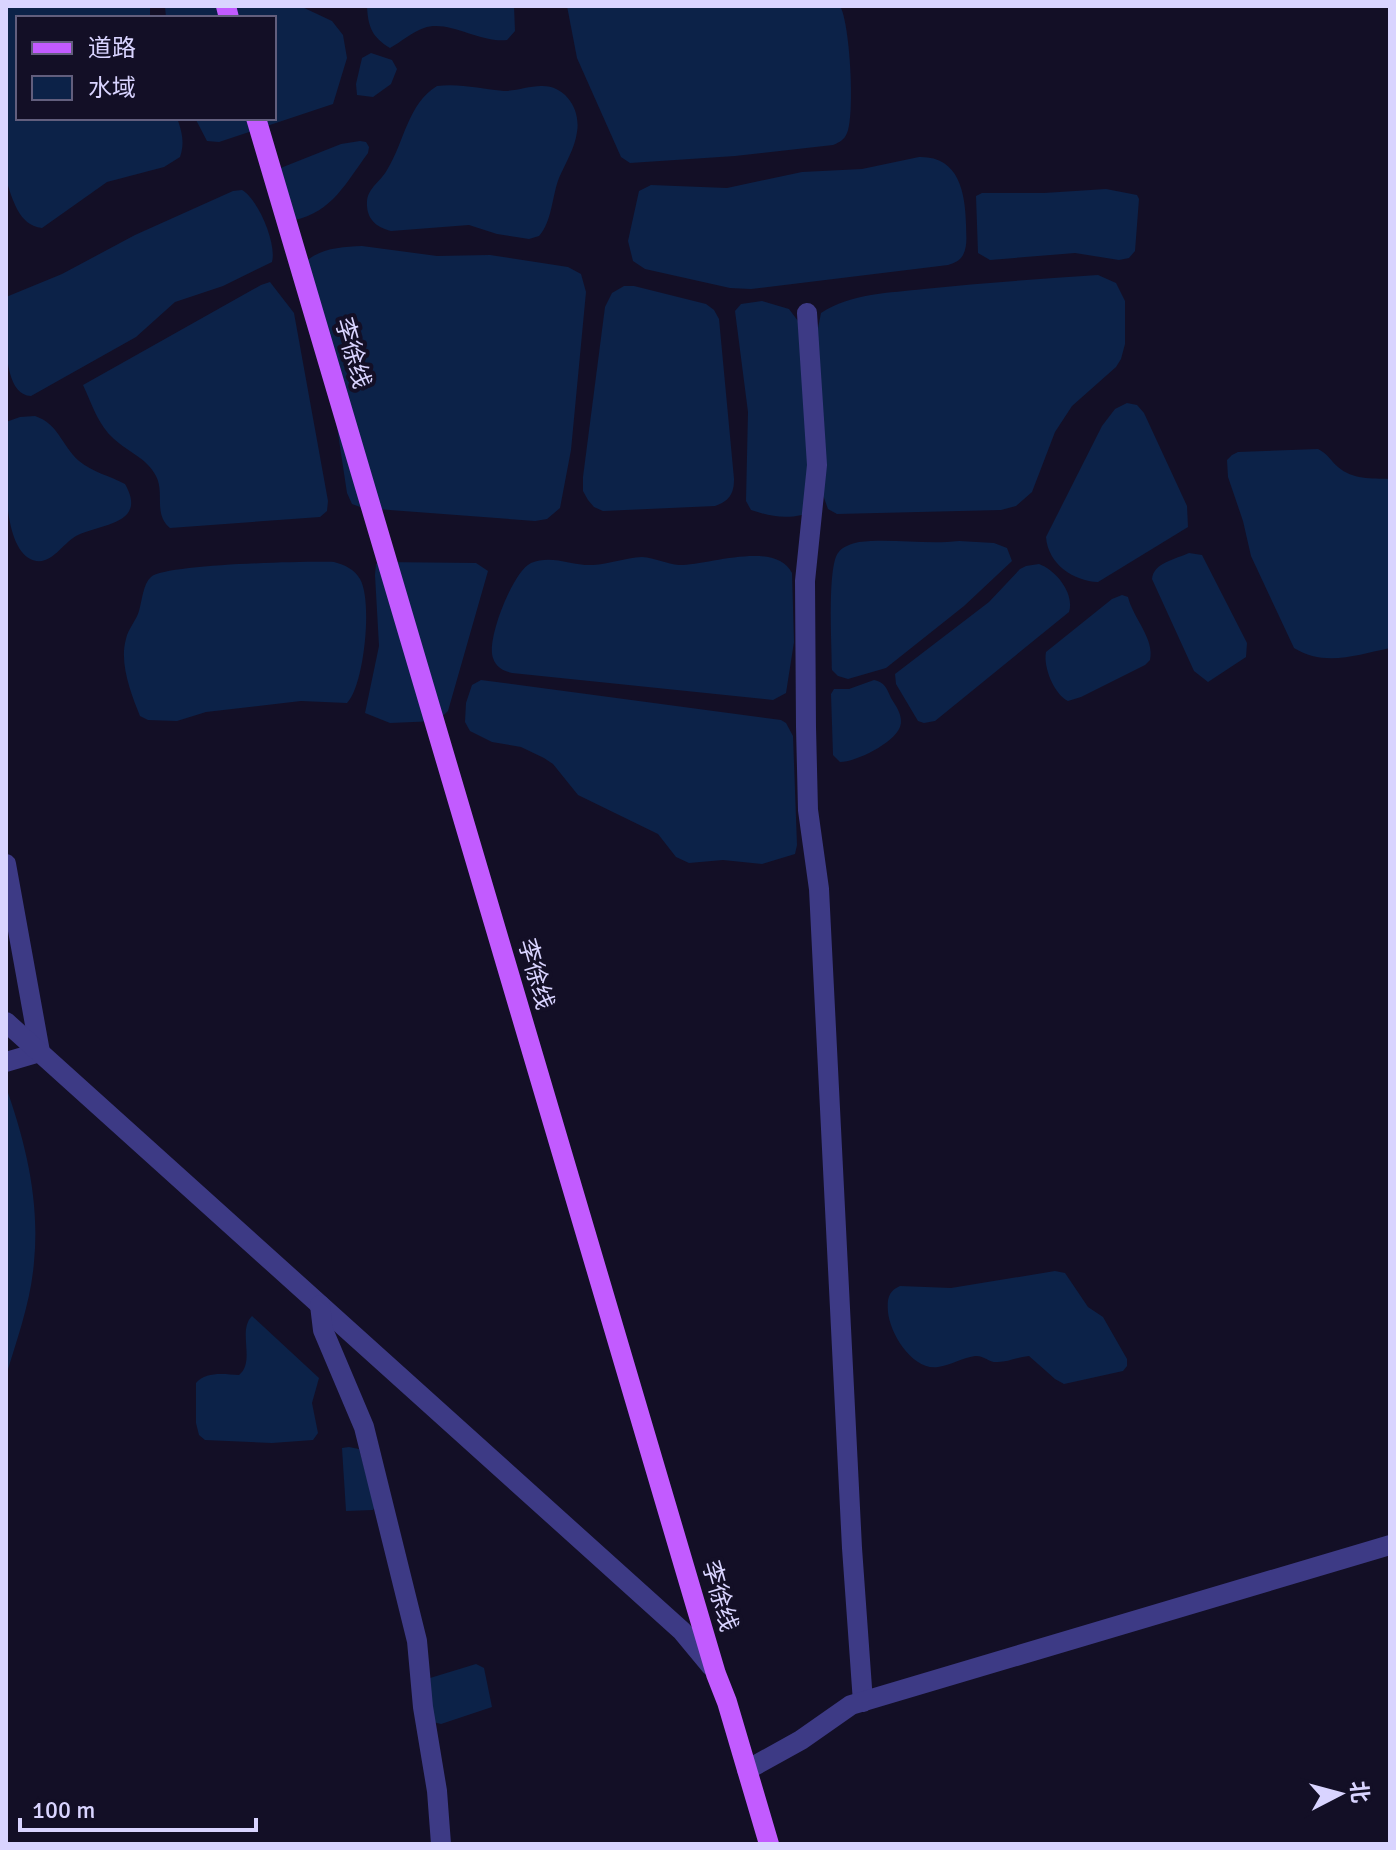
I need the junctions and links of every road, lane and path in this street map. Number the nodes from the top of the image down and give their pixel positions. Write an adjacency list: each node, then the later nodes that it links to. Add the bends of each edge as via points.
1 (257, 120): 9 (main road, 李徐线)
2 (807, 313): 10 (street, via 817,465 805,581 808,810 819,889)
3 (6, 864): 5 (street)
4 (6, 1022): 5 (street)
5 (40, 1052): 6 (street); 7 (street)
6 (6, 1062)
7 (320, 1305): 9 (street, via 682,1631); 12 (street, via 323,1330 364,1427 417,1641)
8 (1390, 1545): 10 (street)
9 (716, 1674): 11 (main road, 李徐线)
10 (863, 1702): 11 (street)
11 (747, 1770): 13 (main road, 李徐线)
12 (441, 1844)
13 (769, 1844)

